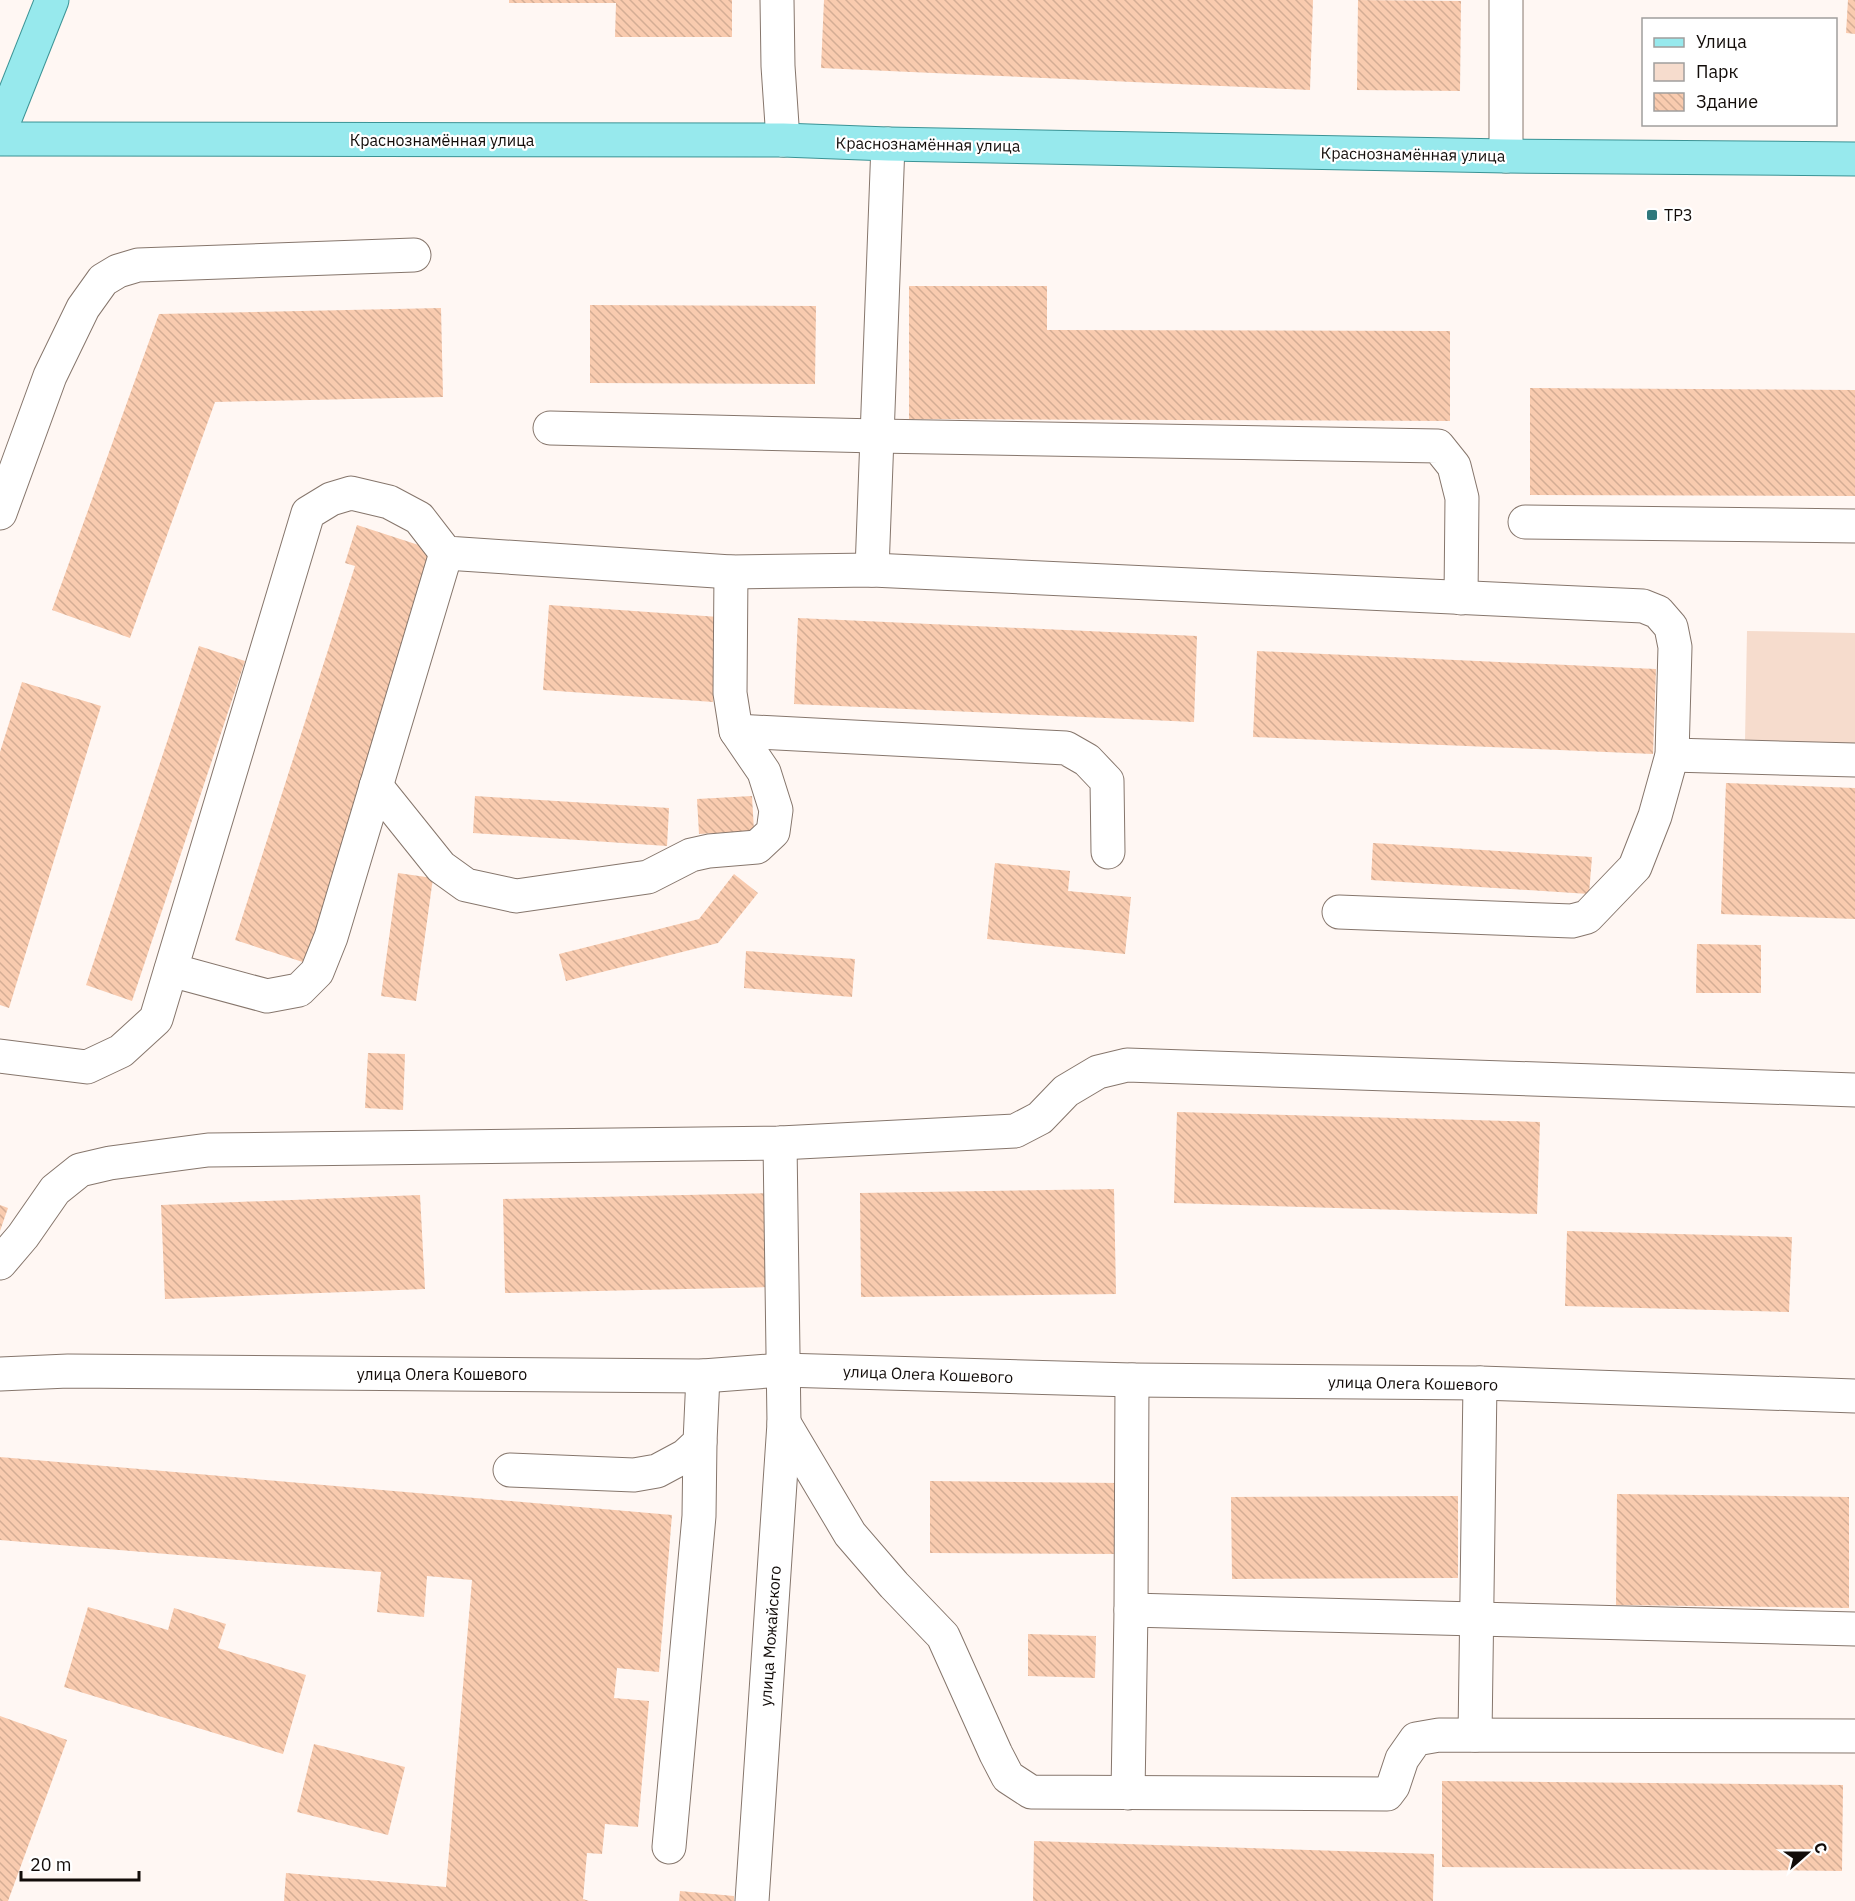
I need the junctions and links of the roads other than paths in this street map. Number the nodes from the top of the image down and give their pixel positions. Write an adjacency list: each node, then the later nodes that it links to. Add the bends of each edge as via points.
1 (52, 0): 4 (main road)
2 (777, 0): 6 (lane)
3 (1506, 0): 8 (lane)
4 (0, 131)
5 (0, 139): 6 (main road, Краснознамённая улица)
6 (783, 140): 7 (main road, Краснознамённая улица)
7 (888, 144): 8 (main road, Краснознамённая улица); 12 (lane)
8 (1506, 156): 9 (main road, Краснознамённая улица)
9 (1855, 159)
10 (414, 255): 13 (lane, via 138,266 103,280 83,308 50,376)
11 (550, 428): 12 (lane)
12 (877, 436): 17 (lane); 19 (lane, via 1438,446 1454,466 1462,498)
13 (0, 513)
14 (1525, 522): 15 (lane)
15 (1855, 526)
16 (446, 553): 18 (lane); 23 (lane); 26 (lane, via 419,518 389,502 351,493 308,513)
17 (872, 570): 18 (lane); 19 (lane)
18 (731, 572): 20 (lane, via 730,693)
19 (1461, 598): 21 (lane, via 1643,606 1658,612 1671,627 1675,647)
20 (736, 731): 23 (lane, via 764,772 776,810 773,832 757,847 691,855 648,877 516,896 466,885 441,867); 24 (lane, via 1066,748 1087,760 1107,781)
21 (1672, 755): 22 (lane); 25 (lane, via 1635,867 1587,917 1572,921)
22 (1855, 760)
23 (376, 786): 26 (lane, via 331,937 317,972 299,990 267,996)
24 (1108, 852)
25 (1339, 912)
26 (171, 970): 27 (lane, via 156,1019 121,1051 87,1067)
27 (0, 1056)
28 (1855, 1090): 29 (lane, via 1127,1065 1098,1072 1066,1091 1040,1118 1015,1131)
29 (780, 1143): 30 (lane, via 208,1150 110,1163 80,1170 55,1190); 31 (lane, улица Можайского)
30 (0, 1263)
31 (782, 1370): 33 (lane, улица Олега Кошевого); 34 (lane, улица Олега Кошевого); 37 (lane, улица Можайского)
32 (0, 1374): 33 (lane, улица Олега Кошевого, via 80,1371)
33 (703, 1376): 38 (lane)
34 (1132, 1380): 35 (lane, улица Олега Кошевого); 40 (lane)
35 (1480, 1383): 36 (lane, улица Олега Кошевого); 41 (lane)
36 (1855, 1396)
37 (784, 1423): 45 (lane, via 850,1534 943,1636 1008,1777 1031,1792); 47 (lane, улица Можайского)
38 (700, 1442): 39 (lane, via 685,1456 657,1471 634,1475); 46 (lane, via 699,1516)
39 (510, 1470)
40 (1131, 1610): 41 (lane); 45 (lane)
41 (1478, 1620): 42 (lane); 43 (lane)
42 (1855, 1629)
43 (1475, 1735): 44 (lane); 45 (lane, via 1416,1739 1402,1759 1388,1794)
44 (1855, 1736)
45 (1128, 1793)
46 (669, 1847)
47 (752, 1901)

